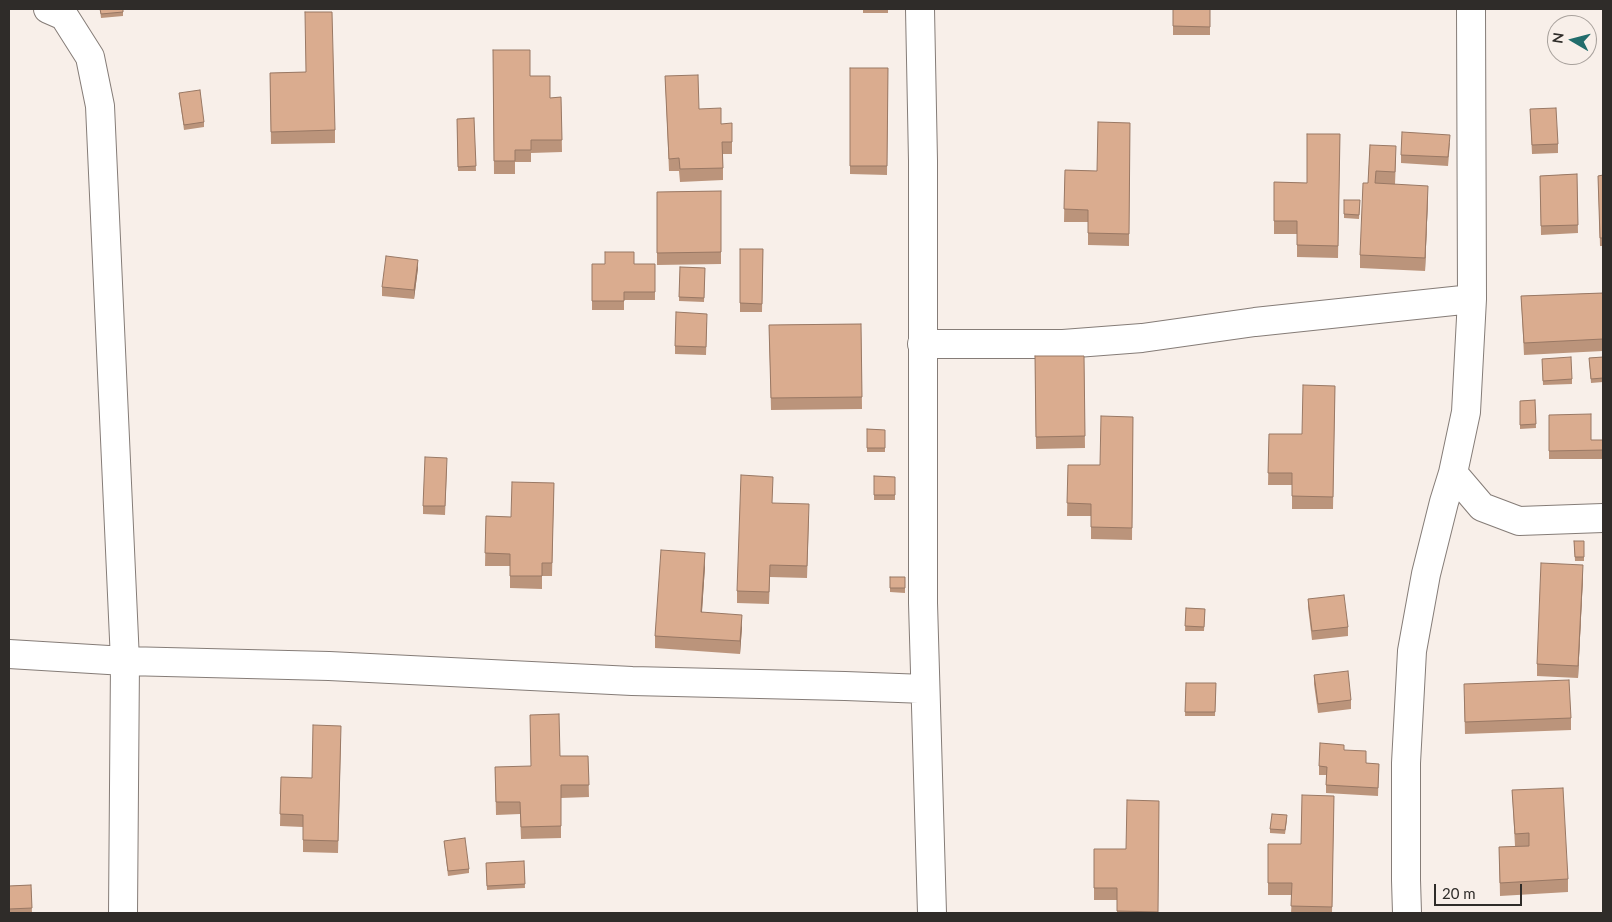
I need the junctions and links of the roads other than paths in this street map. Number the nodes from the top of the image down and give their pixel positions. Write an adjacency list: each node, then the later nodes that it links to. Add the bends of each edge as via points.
1 (920, 9): 5 (street)
2 (1471, 9): 4 (street)
3 (60, 11): 9 (street, via 90,57 100,106)
4 (1472, 299): 5 (street, via 1255,322 1142,338 1062,344); 6 (street, via 1466,412)
5 (922, 344): 10 (street)
6 (1453, 473): 7 (street, via 1482,507 1519,521); 13 (street, via 1426,574 1412,651 1406,763)
7 (1603, 518)
8 (9, 654): 9 (street)
9 (125, 661): 10 (street); 11 (street)
10 (925, 689): 12 (street)
11 (123, 913)
12 (932, 913)
13 (1407, 913)

